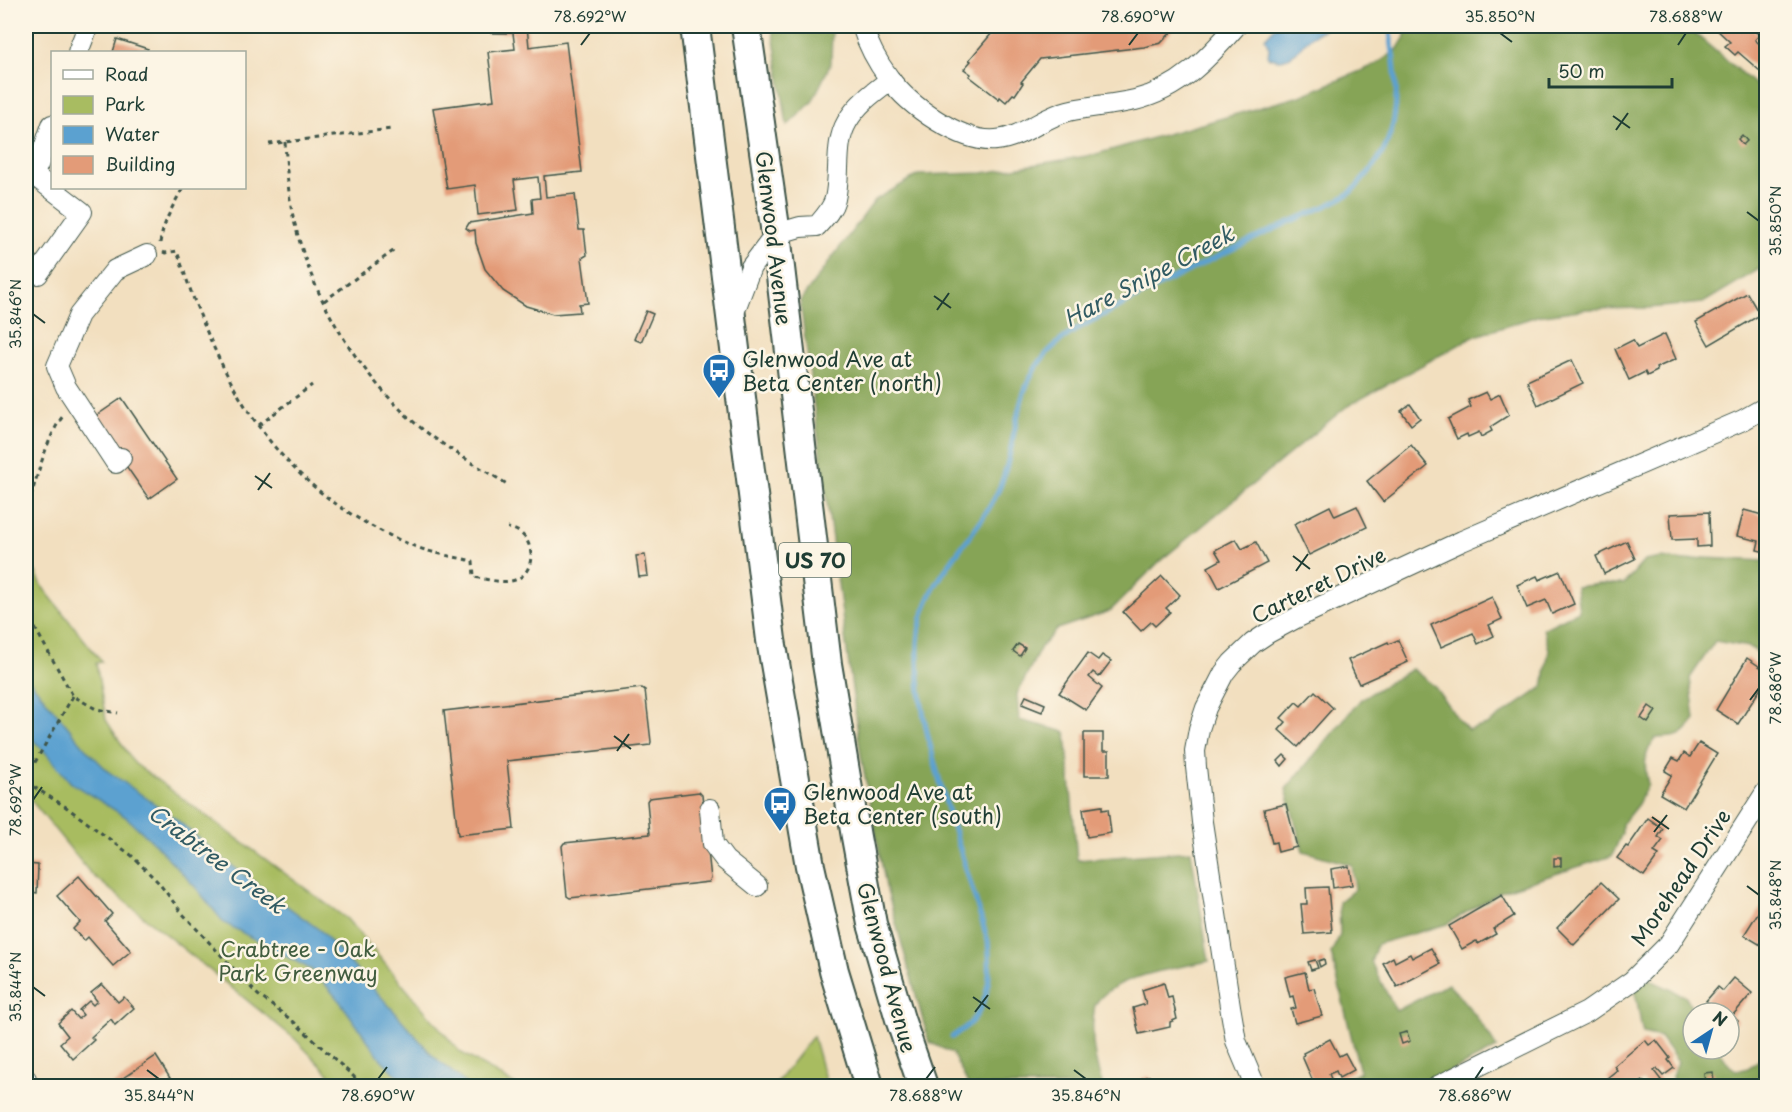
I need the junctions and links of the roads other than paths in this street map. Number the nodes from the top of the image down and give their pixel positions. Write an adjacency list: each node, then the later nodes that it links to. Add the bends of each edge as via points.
1 (88, 26): 6 (street)
2 (694, 26): 13 (highway, US 70)
3 (746, 26): 10 (highway, Glenwood Avenue / US 70)
4 (861, 26): 7 (street)
5 (1236, 26): 7 (street, via 1198,68 1157,93 1058,113 1013,136 996,140 978,139 941,123)
6 (78, 51)
7 (890, 80): 10 (street, via 867,97 846,123 835,200 829,213 817,226)
8 (51, 128): 9 (street, via 38,165)
9 (28, 176): 12 (street, via 82,212 38,274)
10 (776, 234): 13 (street, via 751,267); 24 (highway, Glenwood Avenue / US 70, via 827,664 856,837 872,924)
11 (147, 255): 17 (street, via 115,270 79,315 57,366 66,387 116,463)
12 (26, 264)
13 (731, 318): 23 (highway, US 70, via 771,640 810,866 834,971)
14 (1767, 407): 15 (street, Carteret Drive)
15 (1743, 420): 16 (street); 25 (street, Carteret Drive, via 1462,541 1306,614 1268,633 1224,673 1199,729 1196,767 1236,1041)
16 (1767, 424)
17 (121, 458)
18 (1767, 792): 26 (street, Morehead Drive, via 1669,944 1632,981 1587,1012)
19 (710, 808): 20 (street, via 713,844 725,860)
20 (757, 886)
21 (26, 1079): 22 (street)
22 (28, 1086)
23 (869, 1086)
24 (923, 1086)
25 (1255, 1086)
26 (1438, 1086)

